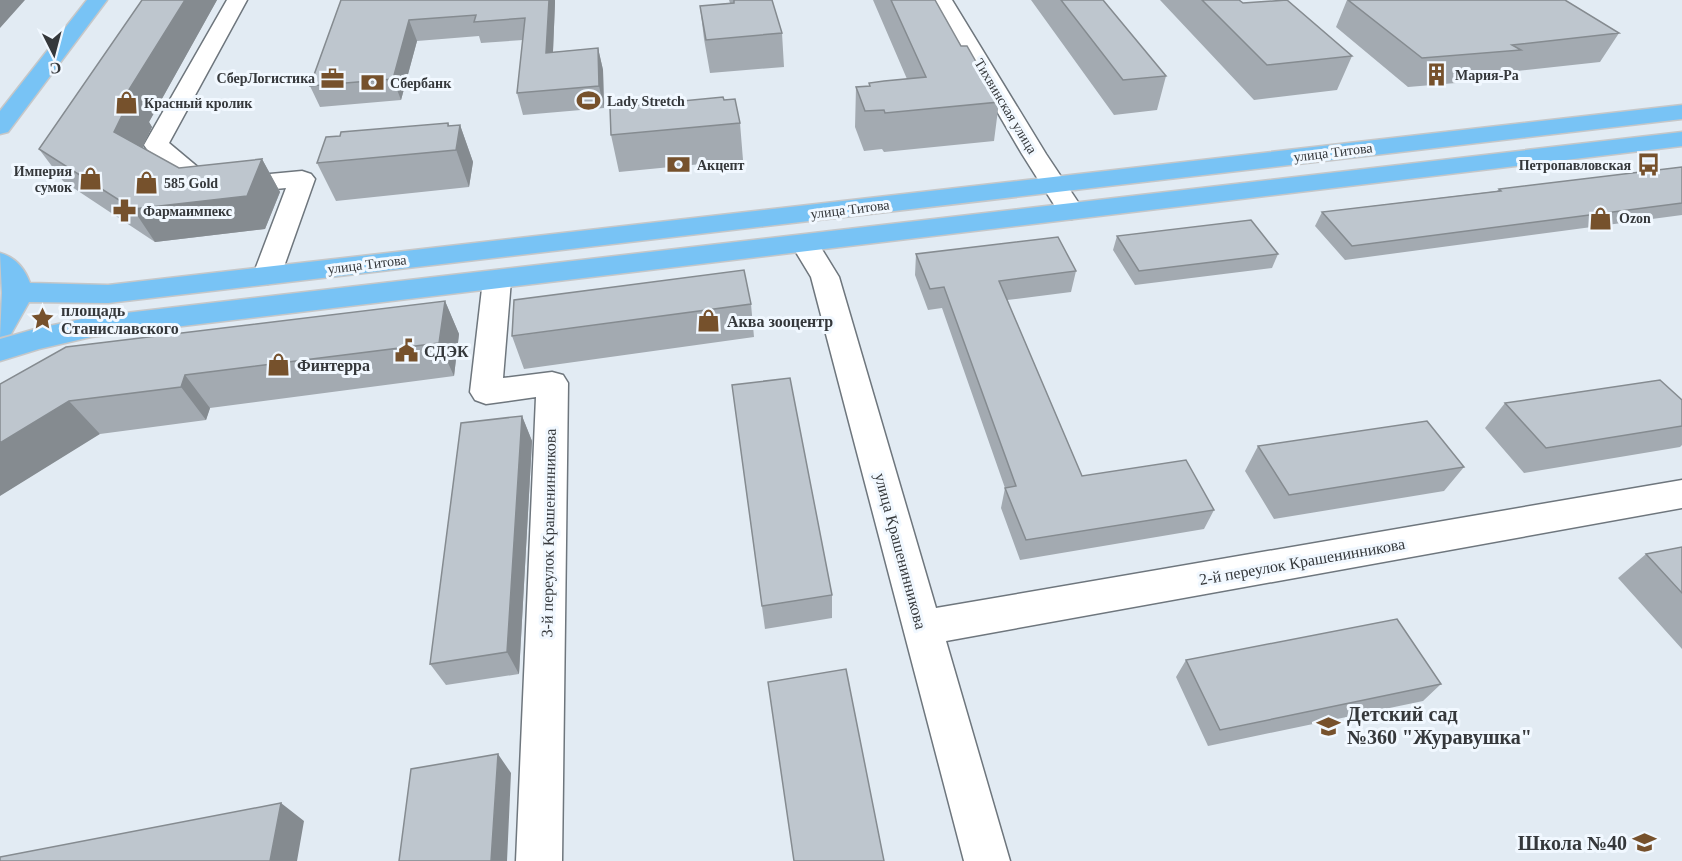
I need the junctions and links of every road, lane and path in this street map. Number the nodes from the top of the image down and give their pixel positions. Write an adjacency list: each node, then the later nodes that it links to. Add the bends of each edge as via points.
1 (97, 0): 5 (main road)
2 (237, 0): 11 (street, via 156,144 197,179 214,186 302,179)
3 (942, 0): 7 (street, Тихвинская улица)
4 (1682, 112): 7 (main road, улица Титова)
5 (0, 127)
6 (1682, 139): 8 (main road, улица Титова)
7 (1055, 185): 8 (street, Тихвинская улица); 11 (main road, улица Титова)
8 (1071, 212): 9 (main road, улица Титова)
9 (805, 244): 12 (main road, улица Титова); 17 (street, улица Крашенинникова, via 825,277)
10 (0, 262): 13 (main road, via 13,272)
11 (267, 275): 13 (main road, улица Титова, via 108,294)
12 (496, 280): 15 (main road, улица Титова, via 91,327); 18 (street, 3-й переулок Крашенинникова, via 486,392 552,383)
13 (18, 292): 14 (main road)
14 (0, 327)
15 (0, 350)
16 (1682, 494): 17 (street, 2-й переулок Крашенинникова)
17 (922, 628): 19 (street, улица Крашенинникова)
18 (539, 861)
19 (987, 861)

